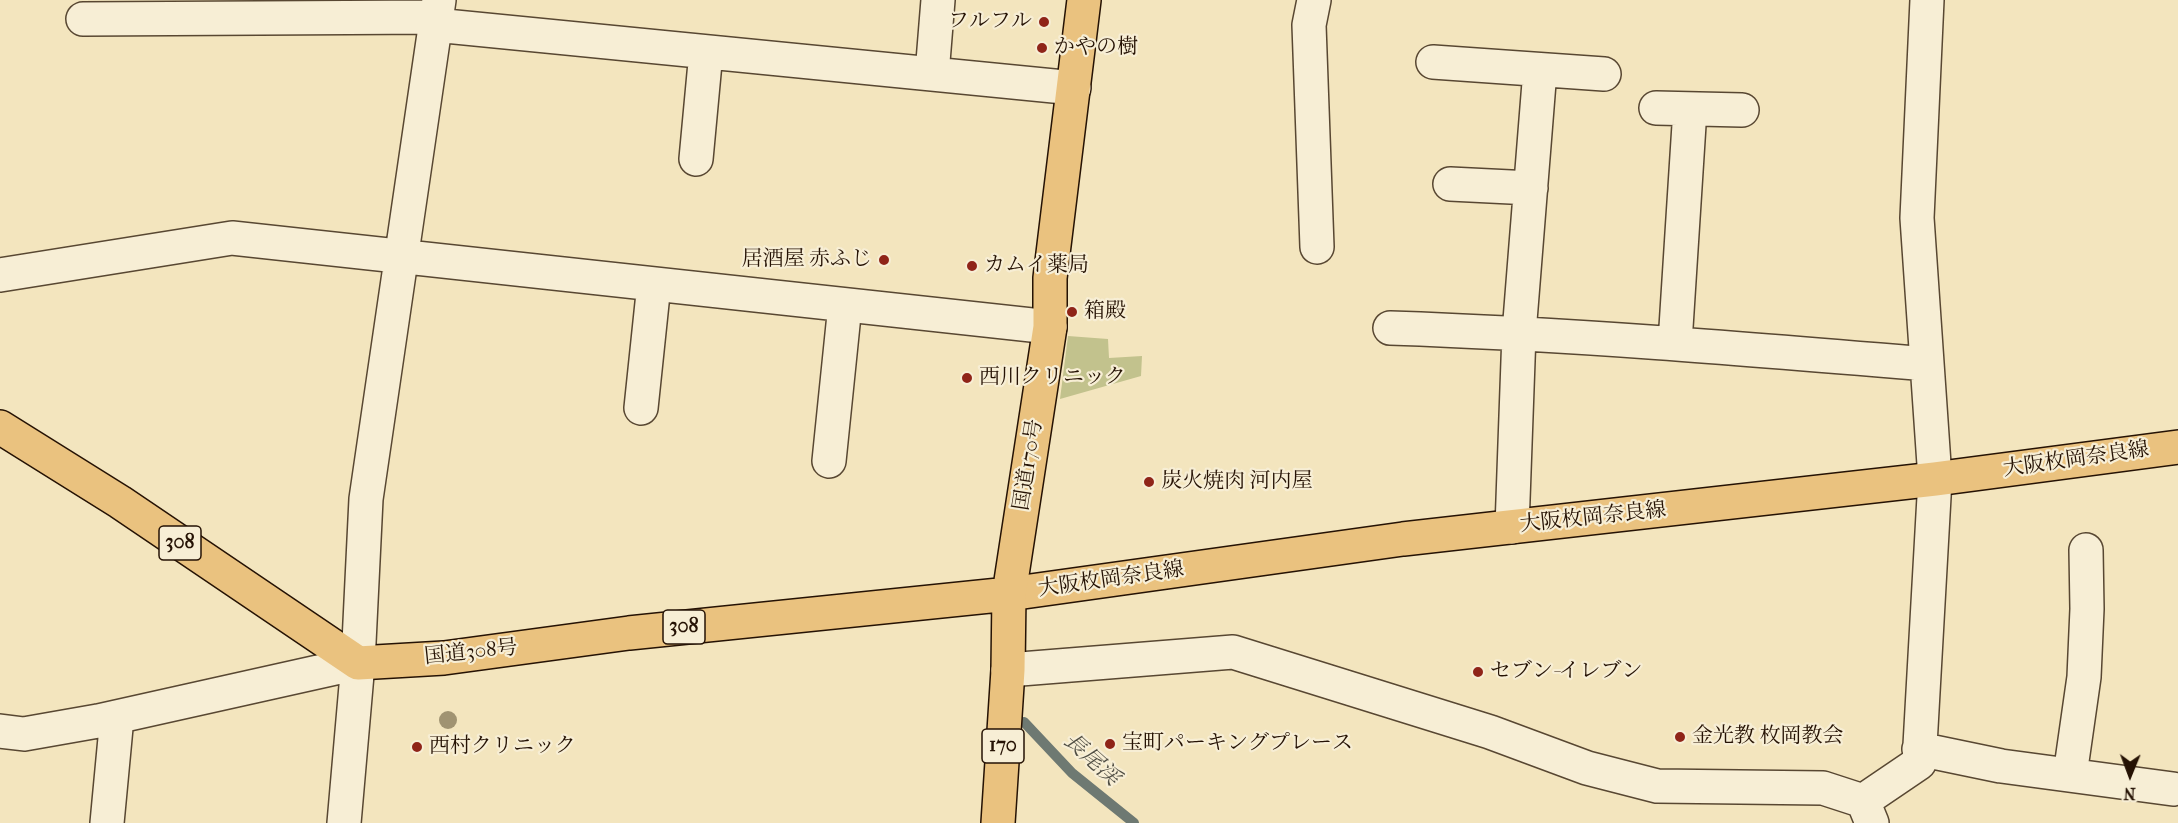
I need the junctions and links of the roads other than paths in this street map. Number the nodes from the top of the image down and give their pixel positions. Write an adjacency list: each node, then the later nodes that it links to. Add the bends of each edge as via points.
1 (938, 0): 11 (street)
2 (1084, 0): 13 (main road, 国道170号 / 170)
3 (1314, 0): 20 (street, via 1309,25)
4 (1927, 0): 29 (street, via 1917,218)
5 (284, 9): 6 (street); 7 (street)
6 (437, 14): 8 (street); 21 (street)
7 (83, 19)
8 (706, 52): 11 (street); 17 (street)
9 (1433, 63): 10 (street)
10 (1540, 70): 12 (street); 19 (street)
11 (932, 74): 13 (street)
12 (1604, 74)
13 (1074, 88): 25 (main road, 国道170号 / 170, via 1050,278)
14 (1656, 108): 15 (street)
15 (1690, 109): 16 (street); 28 (street)
16 (1742, 110)
17 (696, 159)
18 (1450, 184): 19 (street)
19 (1531, 188): 27 (street)
20 (1317, 247)
21 (402, 256): 22 (street, via 232,238); 23 (street); 38 (street, via 366,499)
22 (0, 275)
23 (654, 284): 24 (street); 30 (street)
24 (845, 305): 25 (street); 33 (street)
25 (1050, 327): 37 (main road, 国道170号 / 170)
26 (1390, 328): 27 (street)
27 (1519, 333): 28 (street); 35 (street)
28 (1675, 343): 29 (street)
29 (1927, 364): 34 (street)
30 (641, 408)
31 (0, 427): 38 (main road, 308, via 120,502)
32 (2178, 447): 34 (main road, 大阪枚岡奈良線)
33 (829, 461)
34 (1935, 479): 35 (main road, 大阪枚岡奈良線); 42 (street)
35 (1512, 527): 37 (main road, 大阪枚岡奈良線)
36 (2086, 549): 43 (street, via 2084,677)
37 (1009, 594): 38 (main road, 国道308号 / 308, via 630,633 444,658); 39 (main road, 国道170号 / 170)
38 (358, 663): 40 (street); 47 (street)
39 (1008, 670): 45 (street, via 1233,652 1490,732 1587,768 1657,786 1823,788); 48 (main road, 国道170号 / 170)
40 (117, 717): 41 (street, via 24,734); 46 (street)
41 (0, 731)
42 (1919, 749): 43 (street); 45 (street, via 1919,763)
43 (2070, 775): 44 (street)
44 (2173, 789)
45 (1868, 812)
46 (107, 823)
47 (344, 823)
48 (998, 823)

